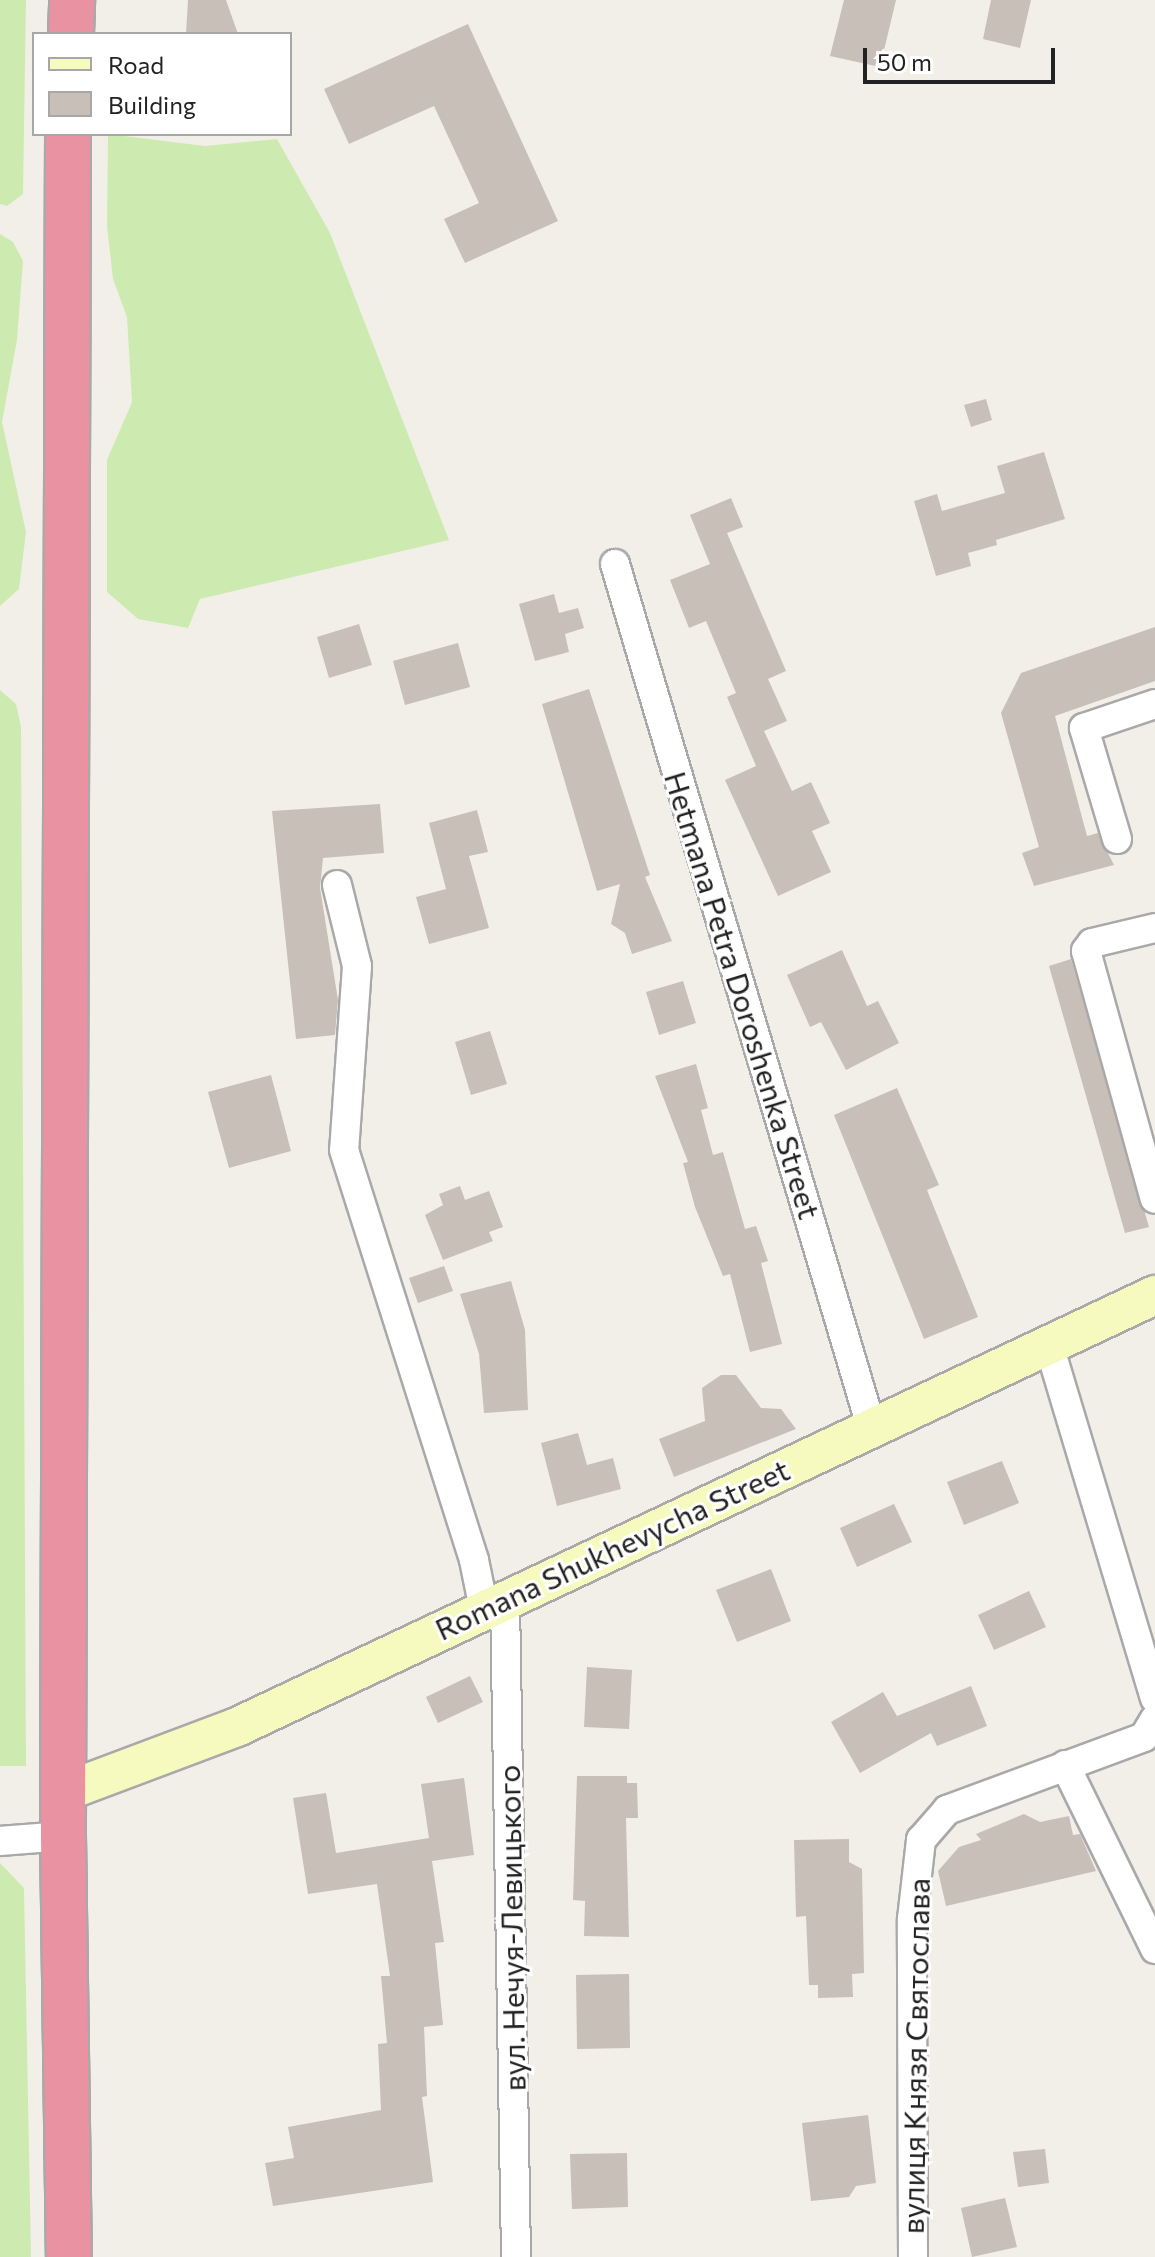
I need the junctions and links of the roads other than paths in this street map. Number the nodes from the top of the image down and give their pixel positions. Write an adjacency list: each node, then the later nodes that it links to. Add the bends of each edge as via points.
1 (72, 0): 2 (highway)
2 (71, 32)
3 (68, 136): 17 (highway)
4 (615, 564): 12 (street, Hetmana Petra Doroshenka Street)
5 (1155, 704): 6 (street, via 1084,728)
6 (1117, 839)
7 (337, 885): 13 (street, вул. Нечуя-Левицького, via 357,966 344,1150 474,1560)
8 (1155, 928): 9 (street, via 1092,943 1086,951)
9 (1155, 1199)
10 (1155, 1295): 11 (main road, Romana Shukhevycha Street)
11 (1048, 1342): 12 (main road, Romana Shukhevycha Street); 14 (street)
12 (871, 1426): 13 (main road, Romana Shukhevycha Street)
13 (495, 1604): 17 (main road, Romana Shukhevycha Street, via 237,1727); 22 (street, вул. Нечуя-Левицького)
14 (1155, 1698)
15 (1155, 1719): 16 (street, вулиця Князя Святослава, via 1144,1737)
16 (1065, 1765): 20 (street); 23 (street, вулиця Князя Святослава, via 947,1810 921,1840 912,1919)
17 (64, 1792): 18 (highway)
18 (63, 1836): 19 (street); 21 (highway)
19 (0, 1841)
20 (1155, 1949)
21 (69, 2257)
22 (516, 2257)
23 (913, 2257)

